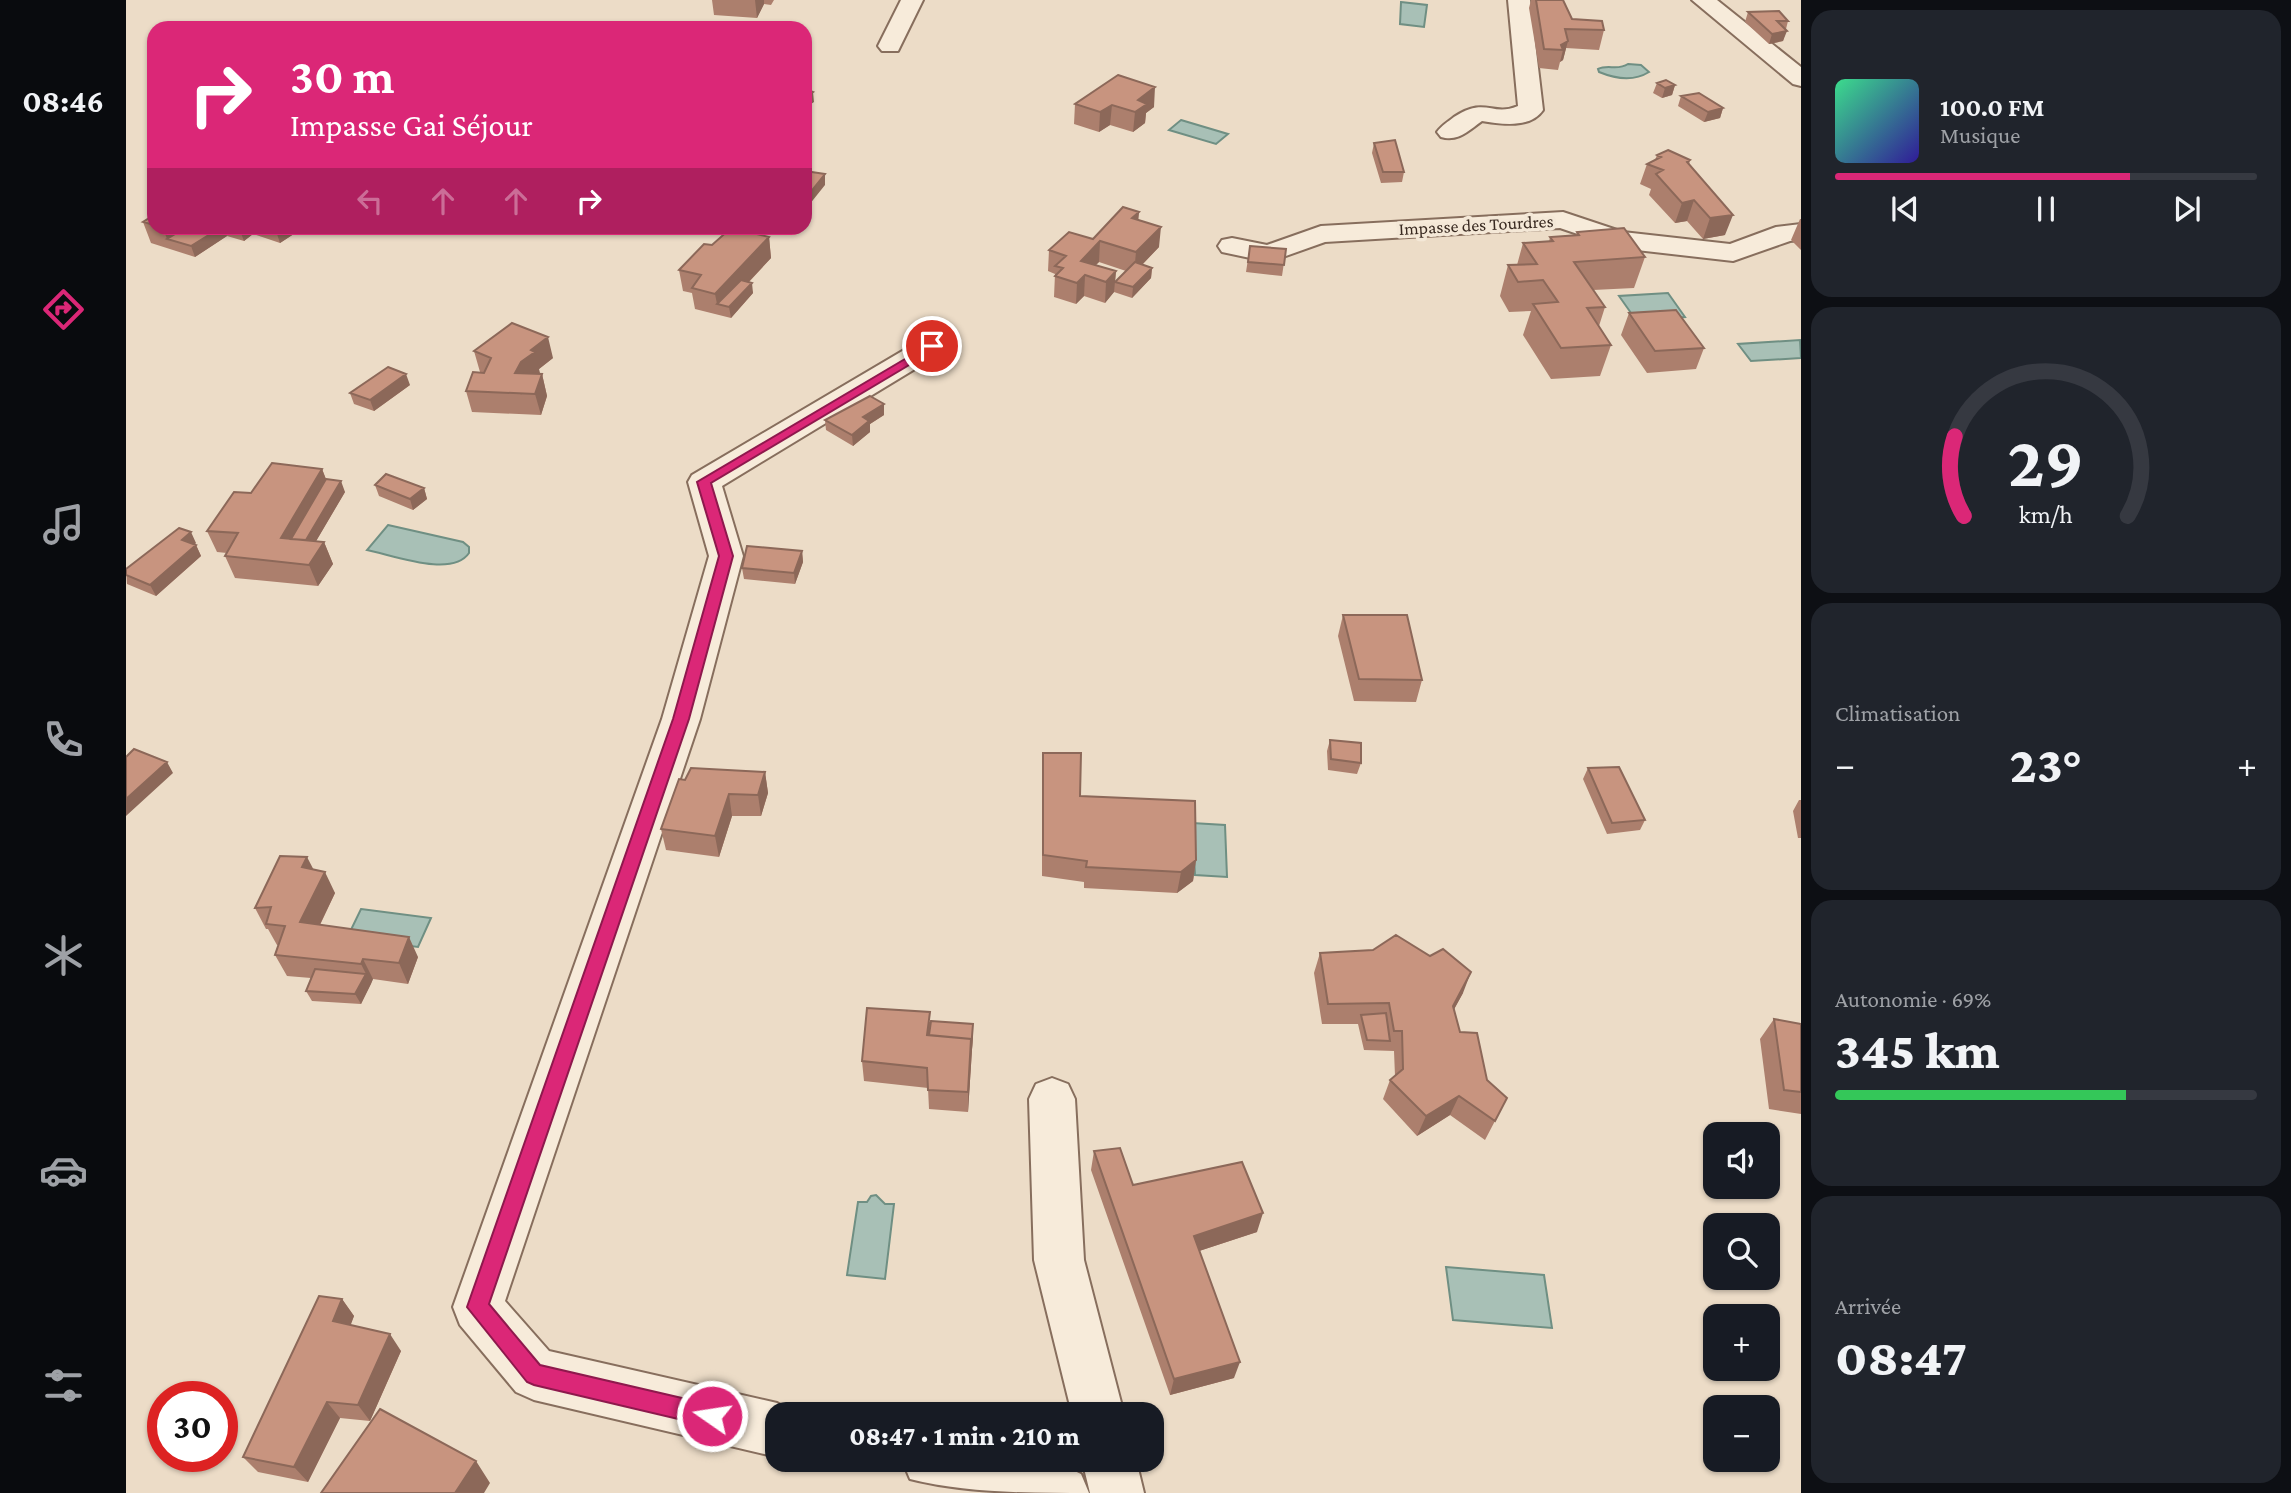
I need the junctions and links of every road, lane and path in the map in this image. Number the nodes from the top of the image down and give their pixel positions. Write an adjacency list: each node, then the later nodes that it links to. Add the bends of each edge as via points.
1 (912, 0): 4 (street)
2 (1519, 0): 6 (street, via 1531,110 1511,118 1477,113)
3 (1703, 0): 5 (street)
4 (890, 47)
5 (1801, 79)
6 (1450, 132)
7 (1801, 232): 8 (street, Impasse des Tourdres, via 1733,253 1619,240 1563,220 1321,234 1269,254)
8 (1232, 246)
9 (932, 346): 12 (street, via 704,482 726,556 681,719 478,1307 534,1374)
10 (1052, 1099): 11 (street, via 1059,1260)
11 (1095, 1402)
12 (765, 1427)
13 (992, 1472): 15 (street, via 1034,1480)
14 (1112, 1472): 16 (street)
15 (1062, 1493)
16 (1117, 1493)

